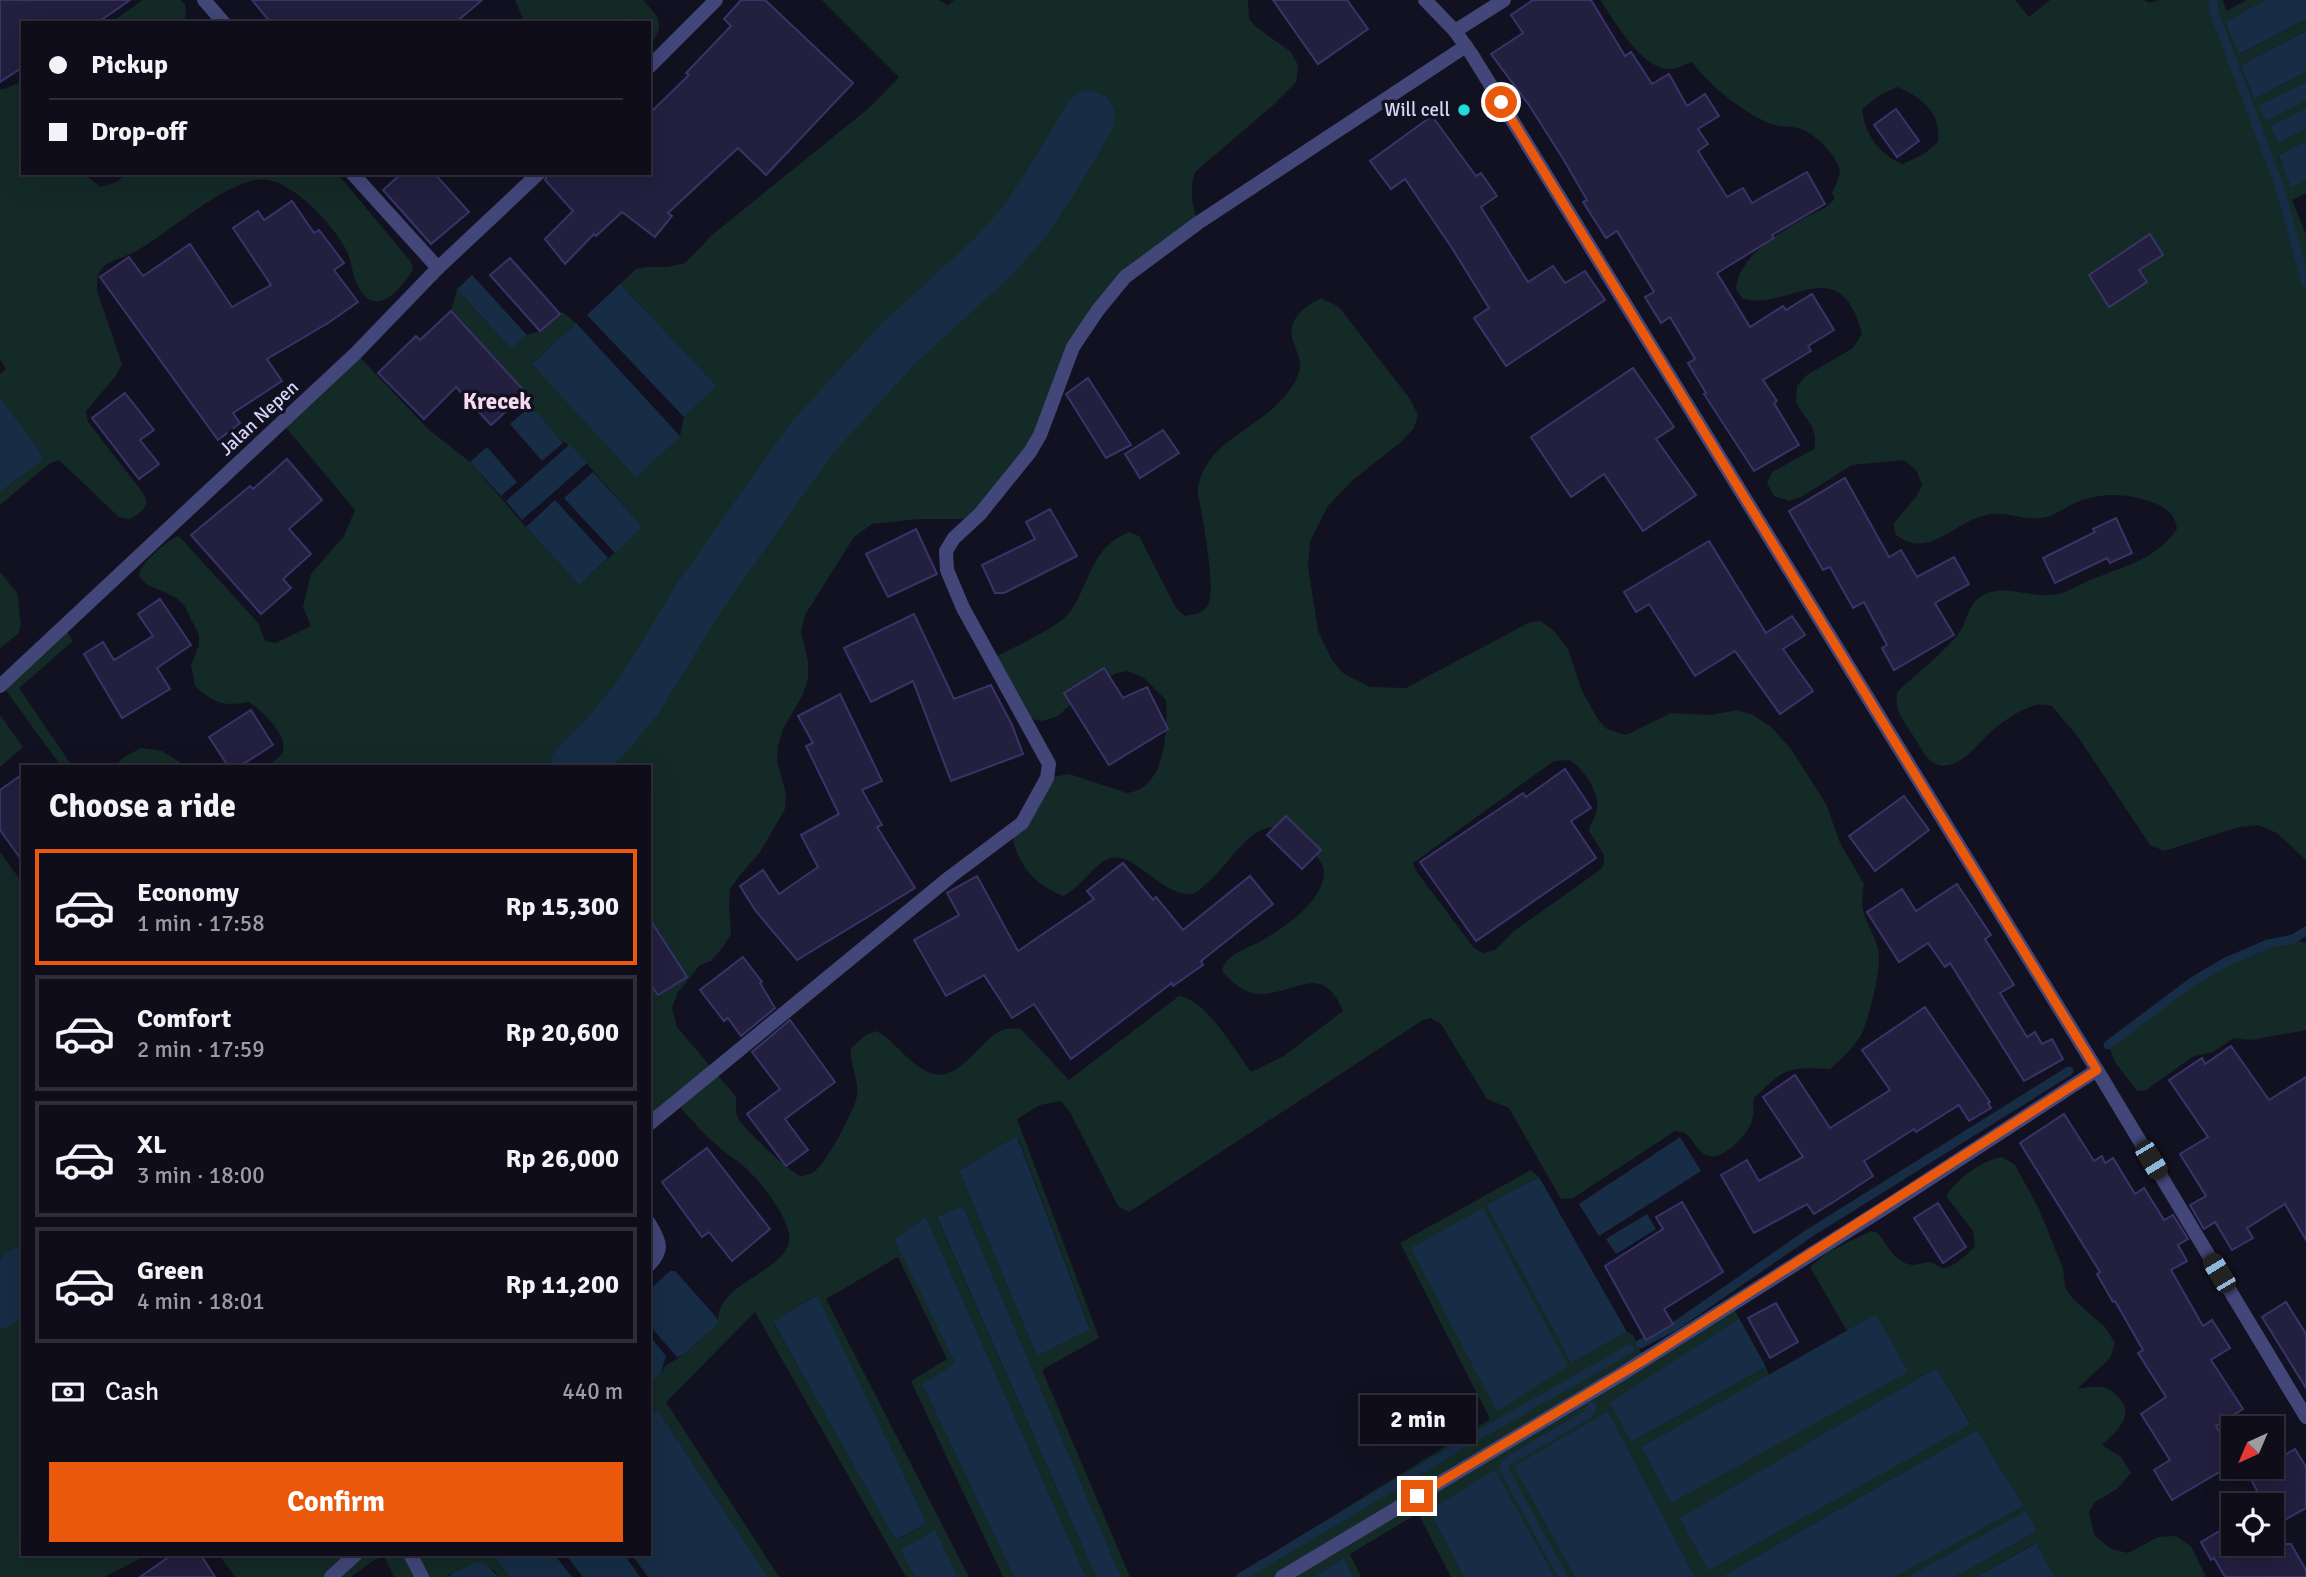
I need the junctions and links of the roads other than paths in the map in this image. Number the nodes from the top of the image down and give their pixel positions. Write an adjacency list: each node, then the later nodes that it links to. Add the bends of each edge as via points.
1 (204, 0): 5 (street)
2 (716, 0): 8 (street)
3 (1425, 0): 6 (street)
4 (1504, 0): 6 (street)
5 (222, 21)
6 (1455, 31): 7 (street)
7 (1466, 46): 13 (street); 14 (street, via 1198,223 1125,277 1098,310 1073,347 1030,452 946,551 947,570 963,608 1049,764 1039,796 1022,823)
8 (651, 65)
9 (354, 175): 11 (street)
10 (537, 175): 11 (street, Jalan Nepen)
11 (438, 268): 12 (street, Jalan Nepen, via 356,353)
12 (0, 686)
13 (2097, 1070): 17 (street); 22 (street, via 1620,1375)
14 (651, 1122)
15 (651, 1227): 16 (street, via 659,1242)
16 (651, 1263)
17 (2306, 1417)
18 (354, 1556): 20 (street)
19 (411, 1556): 21 (street)
20 (331, 1577)
21 (422, 1577)
22 (1282, 1577)

